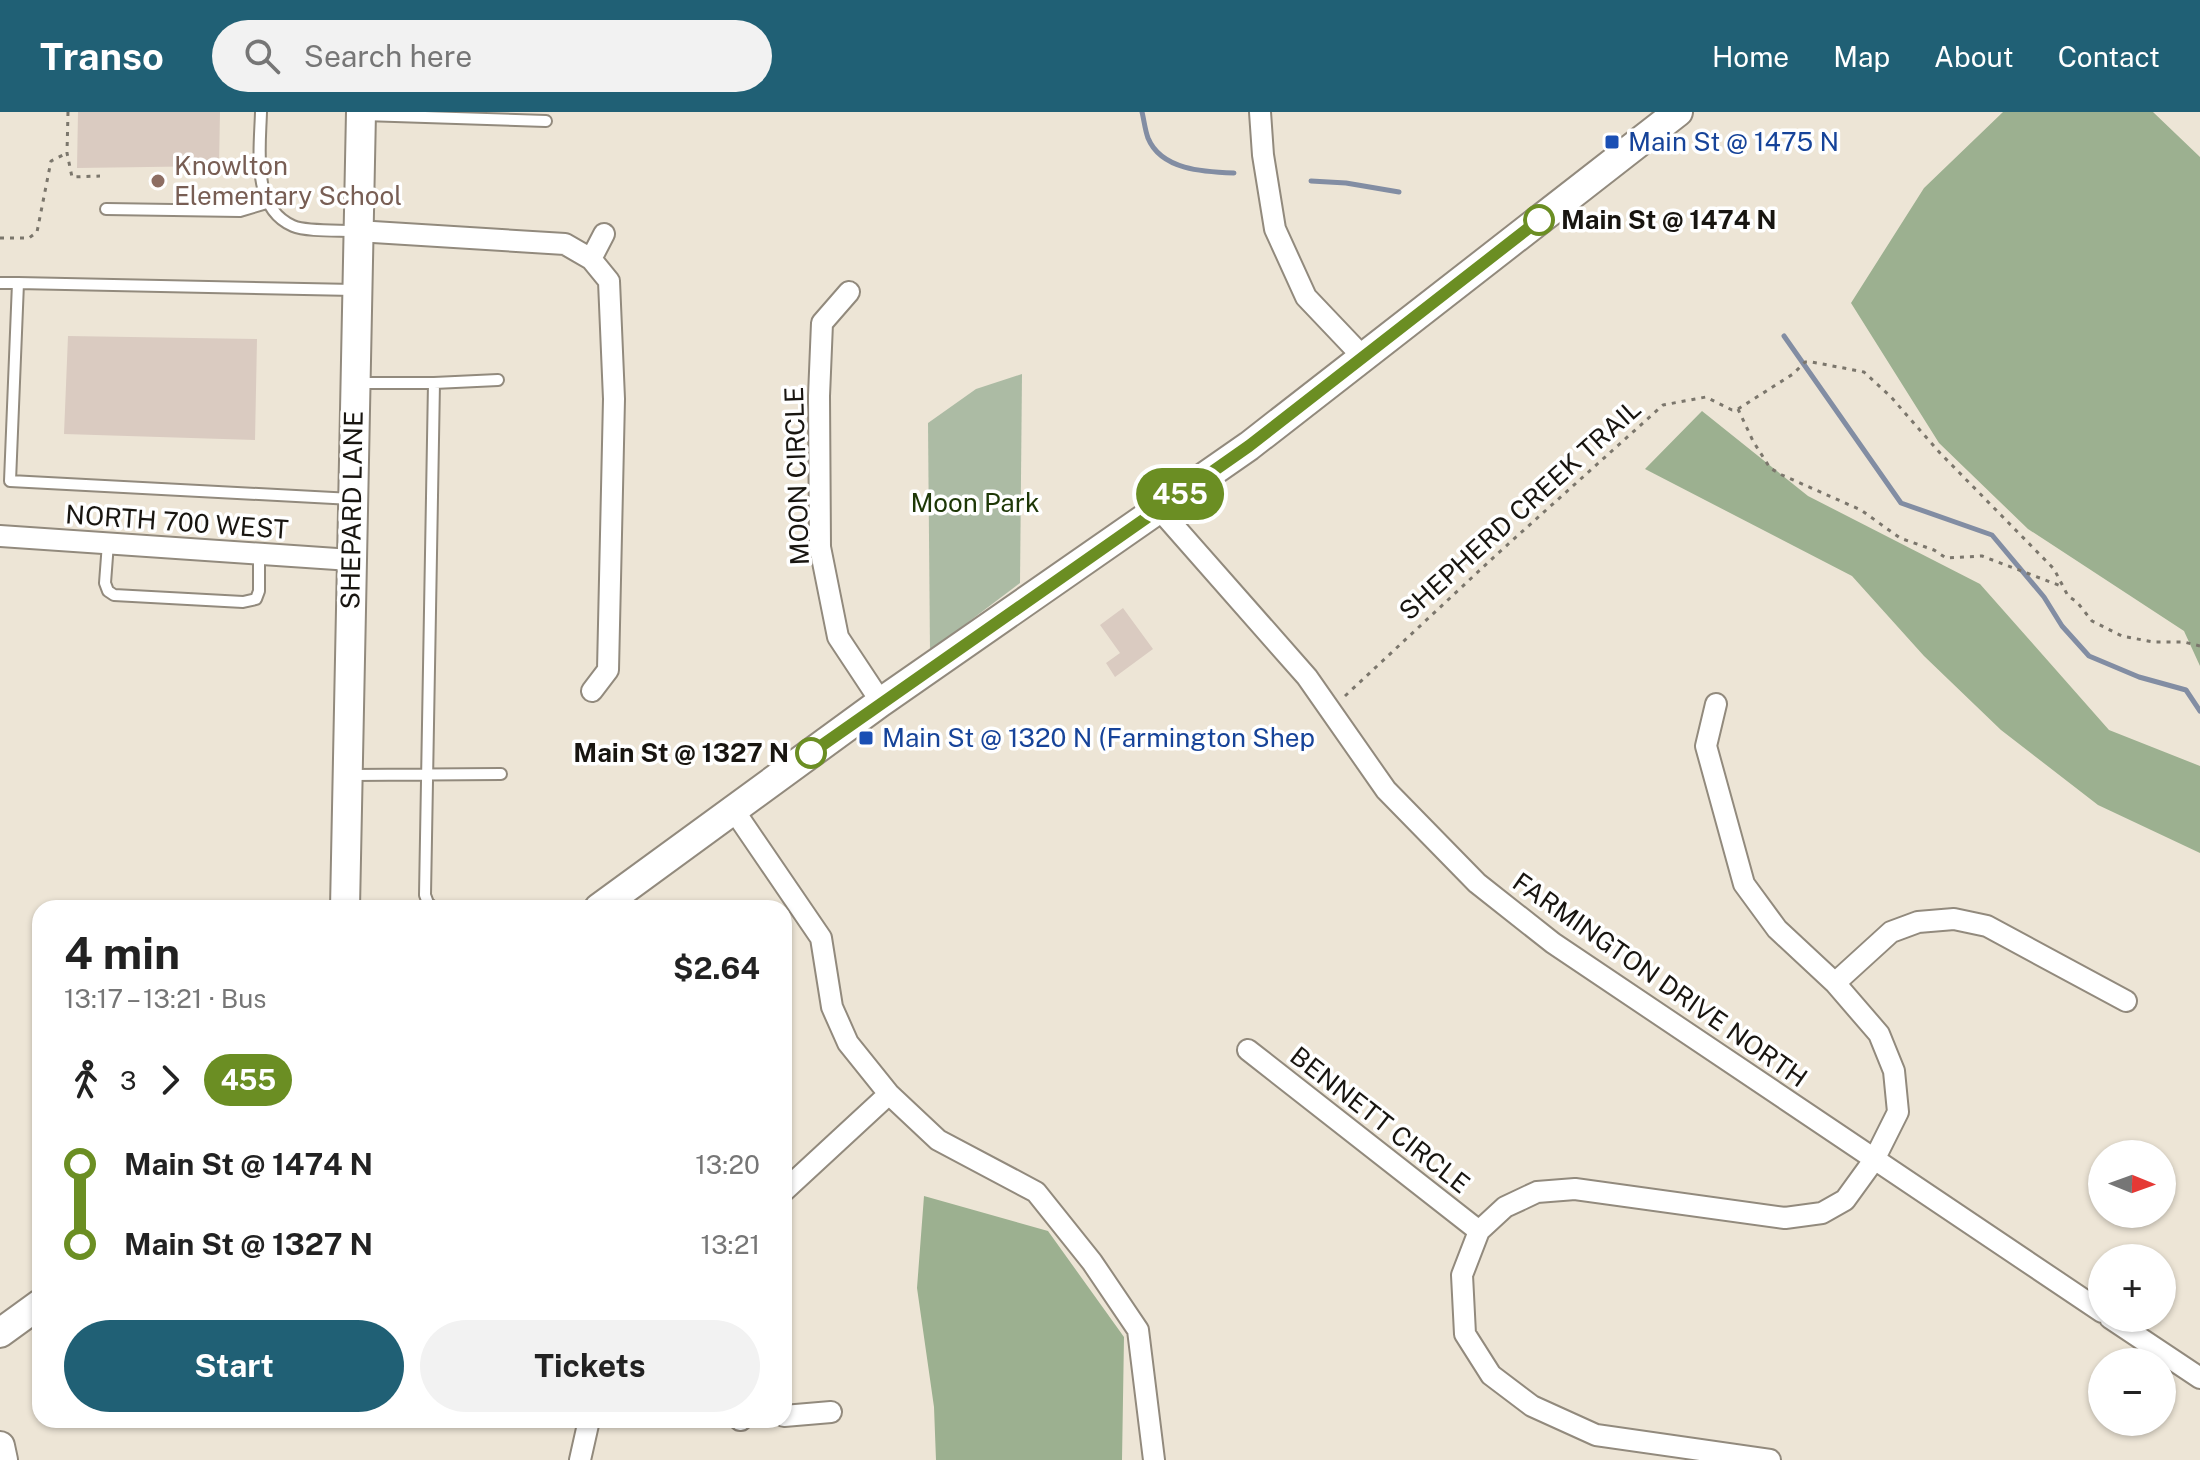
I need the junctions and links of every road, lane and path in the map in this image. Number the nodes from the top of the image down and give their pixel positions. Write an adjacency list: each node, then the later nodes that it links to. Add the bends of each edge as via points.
1 (68, 112): 7 (path)
2 (261, 112): 9 (lane, via 260,179)
3 (1260, 112): 19 (street, via 1275,229 1306,297)
4 (1678, 112): 19 (main road)
5 (360, 114): 6 (lane); 11 (main road, SHEPARD LANE)
6 (546, 121)
7 (67, 153): 8 (path, via 72,177); 13 (path, via 51,161 37,232 29,238)
8 (100, 176)
9 (270, 202): 10 (lane, via 240,211); 11 (lane, via 275,213 294,227)
10 (106, 209)
11 (357, 231): 14 (street, via 565,244); 17 (main road, SHEPARD LANE)
12 (604, 234): 14 (street)
13 (0, 238)
14 (591, 259): 33 (street, via 609,281 614,399 608,670)
15 (0, 283): 16 (lane)
16 (18, 283): 17 (lane); 24 (lane)
17 (356, 290): 21 (main road, SHEPARD LANE)
18 (849, 292): 35 (street, MOON CIRCLE, via 822,323 820,547 838,637)
19 (1363, 357): 26 (main road)
20 (498, 380): 22 (lane)
21 (354, 383): 22 (lane); 25 (main road, SHEPARD LANE)
22 (434, 383): 37 (lane)
23 (1738, 409): 31 (path, via 1770,468 1782,475 1861,510 1900,538 1946,558 1982,556); 31 (path, via 1805,362 1864,372 2054,569); 34 (path, SHEPHERD CREEK TRAIL, via 1706,397 1663,405)
24 (5, 480): 25 (lane)
25 (352, 499): 30 (main road, SHEPARD LANE)
26 (1159, 509): 35 (main road); 48 (street, FARMINGTON DRIVE NORTH, via 1307,677 1386,790 1477,883 1553,943)
27 (0, 536): 28 (street, NORTH 700 WEST)
28 (108, 543): 29 (street, NORTH 700 WEST); 29 (lane, via 105,583 114,595 256,599)
29 (259, 554): 30 (street, NORTH 700 WEST)
30 (351, 560): 39 (main road, SHEPARD LANE)
31 (2064, 587): 32 (path, via 2092,621 2109,631)
32 (2200, 646)
33 (592, 691)
34 (1345, 696)
35 (881, 702): 40 (main road)
36 (1716, 704): 44 (street, via 1706,746 1744,884 1777,929)
37 (428, 773): 38 (lane); 39 (lane); 42 (lane)
38 (501, 774)
39 (347, 775): 41 (main road, SHEPARD LANE)
40 (733, 809): 43 (main road); 47 (street, via 821,938 832,1007 848,1043)
41 (345, 900)
42 (427, 900)
43 (610, 900)
44 (1835, 983): 45 (street, via 1891,932 1918,922 1954,919 1987,926); 48 (street, via 1879,1034 1894,1071 1898,1112)
45 (2126, 1001)
46 (1248, 1050): 50 (street, BENNETT CIRCLE)
47 (889, 1094): 49 (street); 63 (street, via 938,1140 1036,1192 1092,1262 1138,1330)
48 (1874, 1160): 50 (street, via 1845,1200 1822,1213 1785,1218 1575,1189 1537,1192 1505,1207); 51 (street, FARMINGTON DRIVE NORTH)
49 (792, 1184)
50 (1479, 1231): 60 (street, via 1462,1275 1465,1334 1491,1375 1532,1406)
51 (2088, 1303)
52 (32, 1310): 54 (main road)
53 (2131, 1332): 55 (street)
54 (0, 1333)
55 (2200, 1378)
56 (831, 1412): 57 (street)
57 (792, 1415)
58 (587, 1428): 62 (street)
59 (0, 1446): 61 (main road)
60 (1646, 1451): 64 (street)
61 (3, 1460)
62 (580, 1460)
63 (1154, 1460)
64 (1770, 1460)

